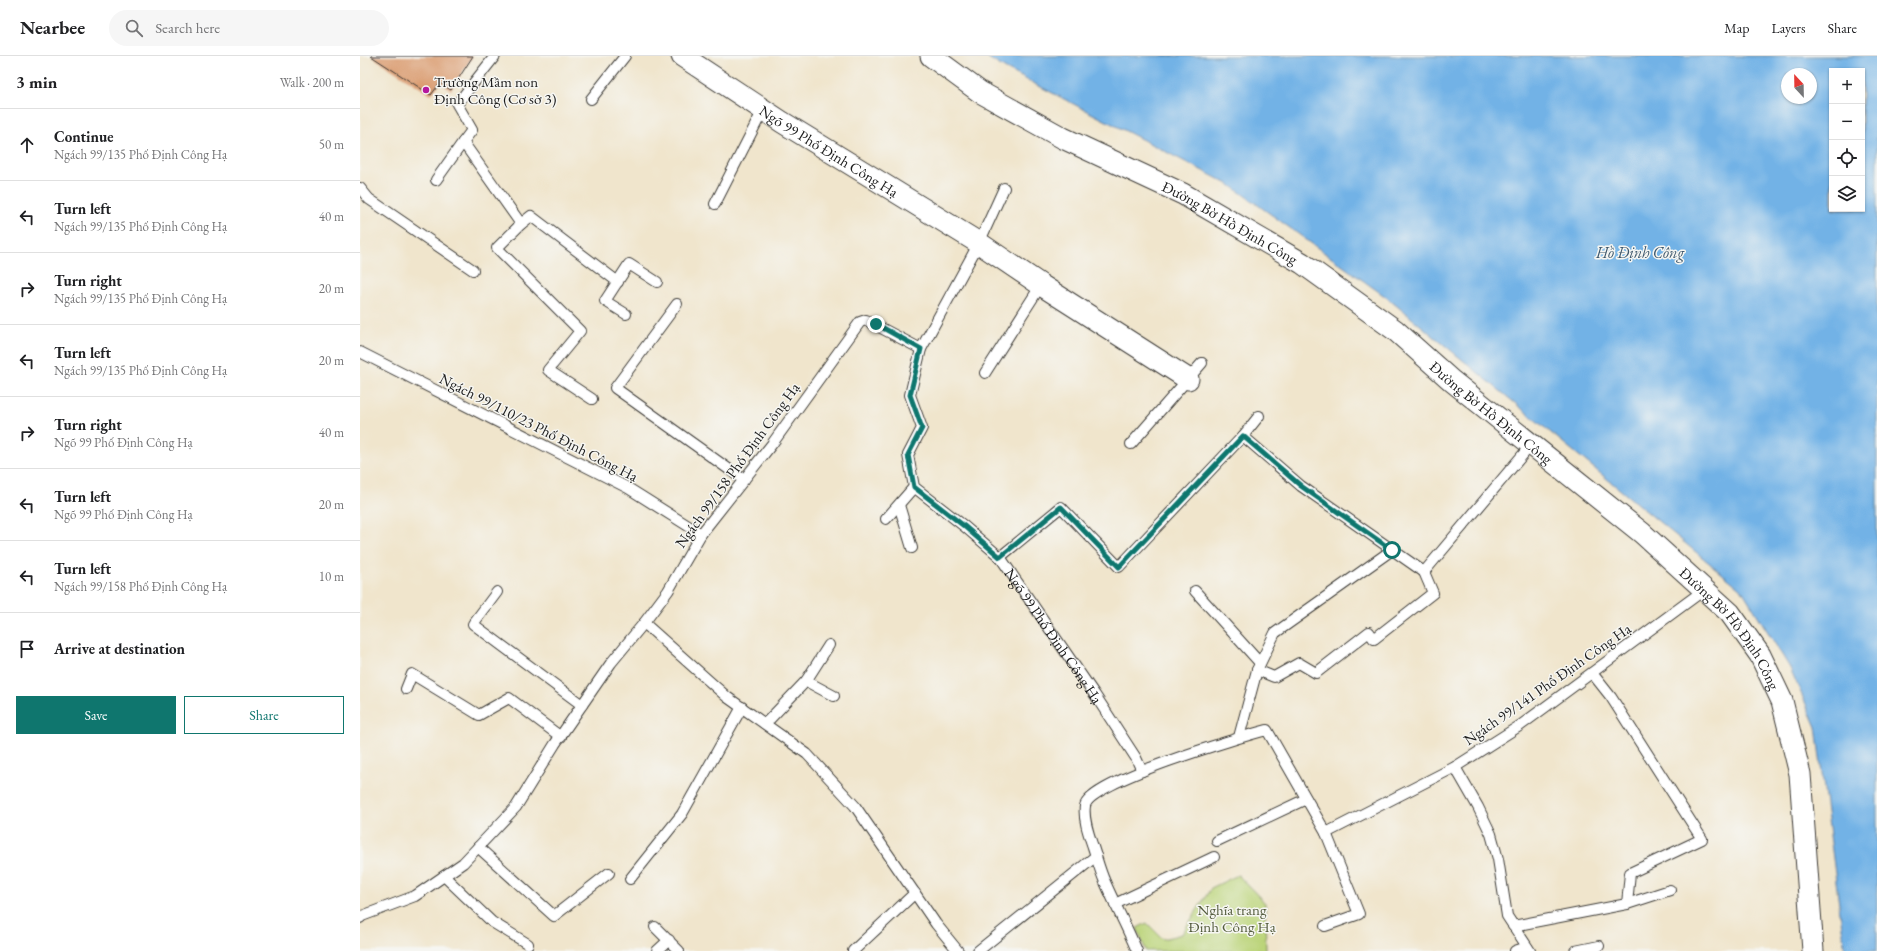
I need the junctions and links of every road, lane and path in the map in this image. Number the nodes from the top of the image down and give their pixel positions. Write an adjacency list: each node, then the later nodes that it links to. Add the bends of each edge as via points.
1 (495, 56): 7 (lane, via 457,104 472,130)
2 (625, 56): 5 (lane)
3 (682, 56): 6 (street, Ngõ 99 Phố Định Công Hạ)
4 (931, 56): 29 (street, Đường Bờ Hồ Định Công, via 980,92 1063,138 1183,194 1302,263 1395,330 1452,381)
5 (591, 99)
6 (763, 110): 11 (lane); 13 (street, Ngõ 99 Phố Định Công Hạ)
7 (463, 142): 8 (lane); 12 (lane)
8 (436, 180)
9 (360, 188): 14 (lane, via 369,199)
10 (1004, 188): 13 (lane)
11 (715, 204)
12 (521, 224): 15 (lane, via 531,216); 25 (lane, via 497,248 580,331 548,370)
13 (979, 242): 17 (street, Ngõ 99 Phố Định Công Hạ); 20 (lane)
14 (473, 270)
15 (618, 282): 16 (lane, via 629,264); 19 (lane, via 605,301)
16 (656, 282)
17 (1041, 285): 23 (lane); 24 (street, Ngõ 99 Phố Định Công Hạ)
18 (677, 304): 30 (lane, via 615,388)
19 (626, 314)
20 (921, 349): 30 (lane, Ngách 99/158 Phố Định Công Hạ, via 876,324 863,320); 31 (lane, via 910,395 922,428 908,455)
21 (360, 353): 34 (lane, Ngách 99/110/23 Phố Định Công Hạ, via 628,488)
22 (1202, 363): 24 (lane)
23 (985, 373)
24 (1188, 379): 28 (lane)
25 (592, 399)
26 (1259, 416): 27 (lane)
27 (1243, 436): 36 (lane, via 1301,486); 37 (lane, via 1119,567 1061,507)
28 (1131, 444)
29 (1531, 445): 38 (lane); 39 (street, Đường Bờ Hồ Định Công, via 1642,533)
30 (744, 480): 34 (lane, Ngách 99/158 Phố Định Công Hạ)
31 (914, 487): 32 (lane); 37 (lane, Ngõ 99 Phố Định Công Hạ)
32 (898, 505): 33 (lane); 35 (lane)
33 (886, 519)
34 (701, 534): 42 (lane, Ngách 99/158 Phố Định Công Hạ, via 668,591)
35 (912, 548)
36 (1392, 550): 38 (lane); 44 (lane, via 1275,633)
37 (1000, 557): 55 (lane, Ngõ 99 Phố Định Công Hạ, via 1095,695)
38 (1424, 572): 44 (lane, via 1433,593 1374,639 1369,632 1316,673 1300,663 1274,676)
39 (1704, 590): 45 (lane, Ngách 99/141 Phố Định Công Hạ); 85 (street, Đường Bờ Hồ Định Công, via 1730,613 1760,655 1782,700 1800,774)
40 (1195, 591): 44 (lane)
41 (497, 592): 49 (lane, via 473,624)
42 (644, 623): 49 (lane, Ngách 99/158 Phố Định Công Hạ, via 610,663); 50 (lane)
43 (829, 645): 46 (lane)
44 (1259, 667): 53 (lane)
45 (1592, 673): 54 (lane, Ngách 99/141 Phố Định Công Hạ, via 1521,725); 68 (lane, via 1611,697 1702,839 1630,873)
46 (806, 681): 48 (lane); 51 (lane)
47 (406, 689): 52 (lane, via 412,674 479,715 509,698)
48 (834, 696)
49 (582, 705): 52 (lane, Ngách 99/158 Phố Định Công Hạ)
50 (742, 707): 51 (lane); 64 (lane, via 682,814)
51 (765, 724): 66 (lane, via 807,754 855,806)
52 (561, 737): 59 (lane, Ngách 99/158 Phố Định Công Hạ, via 516,807)
53 (1239, 737): 55 (lane); 56 (lane, via 1267,730)
54 (1455, 767): 57 (lane, Ngách 99/141 Phố Định Công Hạ); 71 (lane, via 1491,834 1498,859 1507,916)
55 (1142, 771): 60 (lane, via 1096,792 1087,799 1086,818)
56 (1306, 799): 57 (lane); 58 (lane)
57 (1326, 834): 70 (lane, via 1359,914)
58 (1216, 842)
59 (478, 847): 62 (lane, via 554,916); 63 (lane, Ngách 99/158 Phố Định Công Hạ, via 463,863)
60 (1096, 856): 67 (lane, via 1104,881); 81 (lane)
61 (1214, 857): 67 (lane)
62 (609, 872)
63 (444, 876): 69 (lane, Ngách 99/158 Phố Định Công Hạ, via 415,896); 74 (lane, via 492,922)
64 (630, 879)
65 (1670, 890): 68 (lane)
66 (915, 893): 79 (lane); 80 (lane)
67 (1116, 904): 82 (lane)
68 (1627, 904): 71 (lane)
69 (361, 916)
70 (1325, 926)
71 (1513, 926): 76 (lane)
72 (655, 927): 73 (lane)
73 (669, 940): 77 (lane); 78 (lane)
74 (528, 944)
75 (1599, 946): 84 (lane)
76 (1529, 949): 83 (lane)
77 (657, 951)
78 (679, 951)
79 (853, 951)
80 (958, 951)
81 (978, 951)
82 (1137, 951)
83 (1515, 951)
84 (1575, 951)
85 (1813, 951)

